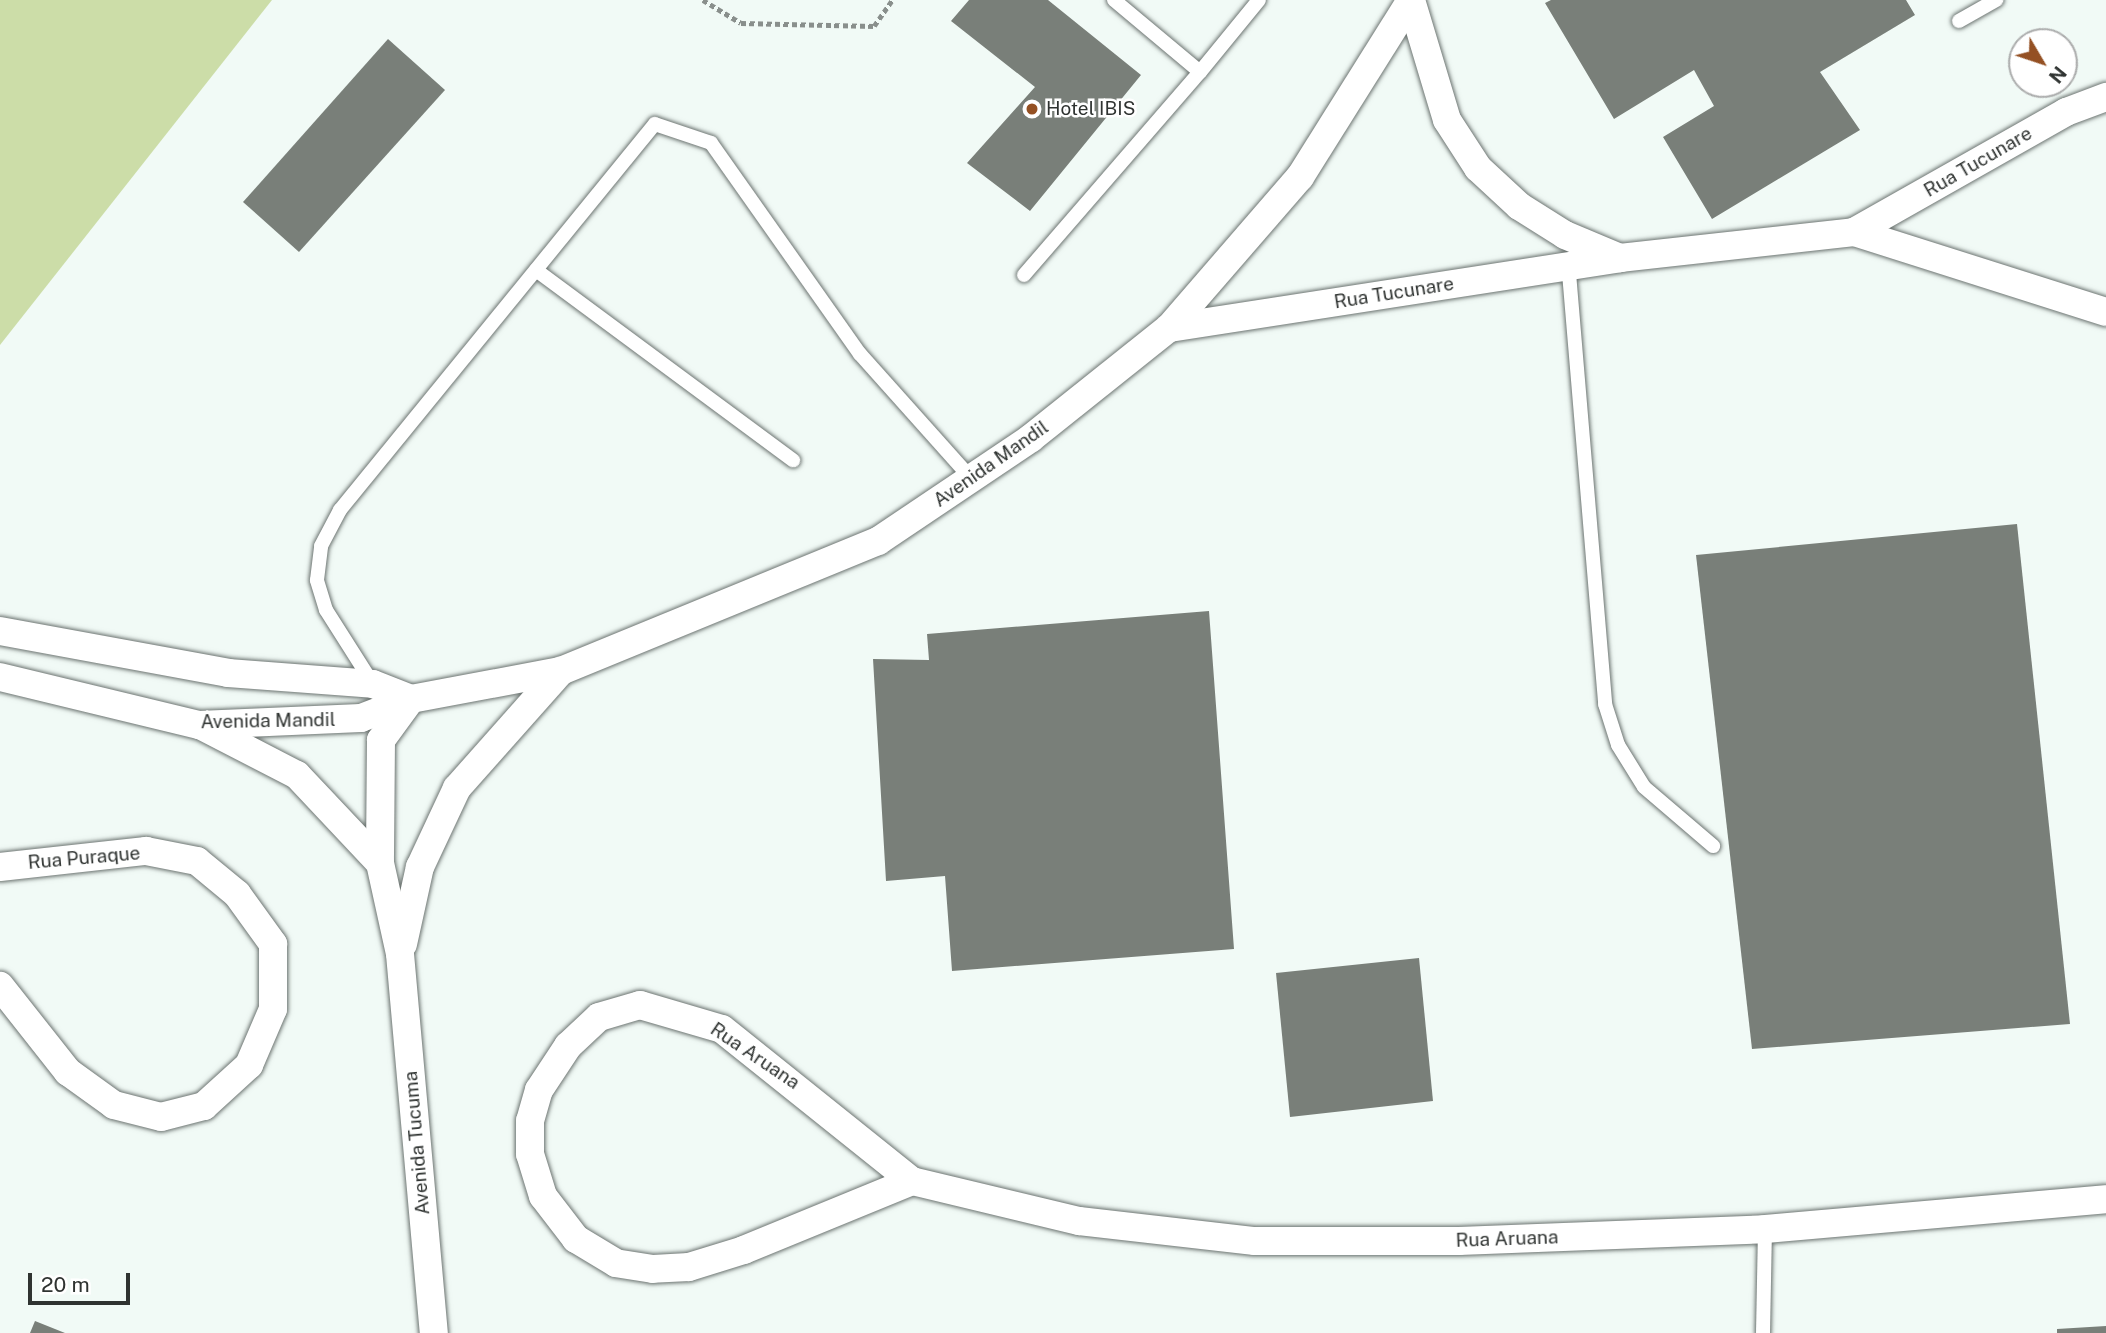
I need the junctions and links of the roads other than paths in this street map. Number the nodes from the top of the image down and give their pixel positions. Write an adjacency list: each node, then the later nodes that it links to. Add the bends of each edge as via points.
1 (1114, 0): 6 (lane)
2 (1259, 0): 6 (lane)
3 (1411, 0): 9 (street, Rua Tucunare, via 1447,120 1478,168 1519,206); 15 (street, Avenida Mandil, via 1300,177)
4 (1996, 0): 5 (lane)
5 (1959, 21)
6 (1199, 72): 13 (lane)
7 (2106, 97): 8 (street, Rua Tucunare, via 2066,112)
8 (1854, 233): 10 (street, Rua Tucunare); 14 (street, Rua Tucunare)
9 (1565, 236): 10 (street, Rua Tucunare); 11 (lane)
10 (1620, 258): 11 (street, Rua Tucunare)
11 (1569, 266): 15 (street, Rua Tucunare); 24 (lane, via 1605,704 1618,745 1644,787)
12 (536, 270): 16 (lane); 17 (lane, via 655,124 710,144 860,354); 21 (lane, via 341,510 321,547 317,580 326,610)
13 (1024, 275)
14 (2106, 312)
15 (1169, 328): 17 (street, Avenida Mandil)
16 (793, 460)
17 (971, 478): 19 (street, Avenida Mandil, via 878,541)
18 (0, 631): 21 (street, Avenida Mandil, via 228,673)
19 (561, 671): 22 (street, Avenida Mandil); 27 (street, Avenida Tucuma, via 457,788 420,867)
20 (0, 677): 23 (street, Avenida Mandil)
21 (373, 684): 22 (street, Avenida Mandil)
22 (411, 699): 23 (street, Avenida Mandil, via 361,718); 25 (street, Avenida Tucuma, via 381,740)
23 (199, 725): 25 (street, via 297,775)
24 (1713, 846)
25 (380, 863): 27 (street, Avenida Tucuma)
26 (0, 867): 28 (street, Rua Puraque, via 146,851 197,861 237,894 273,944 273,1009 249,1065 204,1106 160,1117 114,1105 68,1072)
27 (400, 954): 32 (street, Avenida Tucuma)
28 (0, 986)
29 (912, 1181): 29 (street, Rua Aruana, via 722,1029 640,1004 599,1017 568,1046 539,1090 530,1121 530,1154 543,1196 576,1239 617,1263 653,1269 690,1267 744,1250); 31 (street, Rua Aruana, via 1079,1221 1255,1241 1459,1241)
30 (2106, 1199): 31 (street, Rua Aruana)
31 (1765, 1229): 33 (lane)
32 (434, 1333)
33 (1763, 1333)

